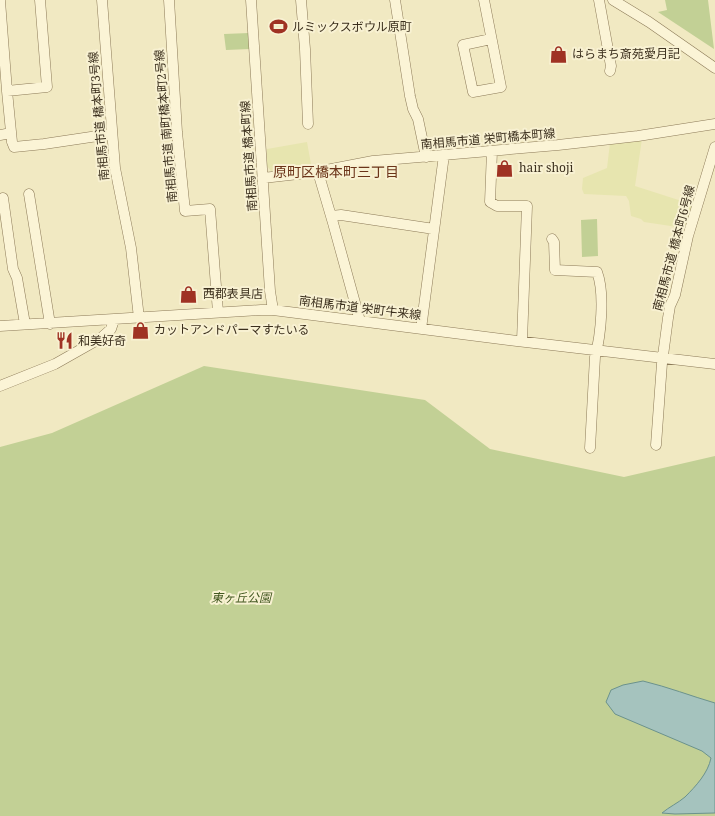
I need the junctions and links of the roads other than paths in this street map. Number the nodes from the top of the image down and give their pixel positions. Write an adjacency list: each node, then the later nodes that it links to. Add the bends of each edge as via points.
1 (40, 0): 14 (street, via 47,87)
2 (102, 0): 18 (street, 南相馬市道 橋本町3号線)
3 (168, 0): 32 (street, 南相馬市道 南町橋本町2号線, via 185,211 210,209)
4 (251, 0): 25 (street, 南相馬市道 橋本町線)
5 (301, 0): 15 (street)
6 (395, 0): 23 (street, via 410,96)
7 (484, 0): 11 (street)
8 (599, 0): 13 (street)
9 (613, 0): 12 (street)
10 (0, 1): 14 (street)
11 (491, 39): 11 (street, via 501,87 473,92 463,45)
12 (715, 68)
13 (610, 71)
14 (4, 88): 17 (street)
15 (308, 124)
16 (715, 124): 21 (street, 南相馬市道 栄町橋本町線, via 638,136)
17 (11, 133): 18 (street, via 14,147); 19 (street)
18 (111, 134): 33 (street, 南相馬市道 橋本町3号線, via 131,248)
19 (0, 135)
20 (715, 147): 42 (street, 南相馬市道 橋本町6号線, via 670,306)
21 (492, 151): 22 (street, 南相馬市道 栄町橋本町線); 40 (street, via 490,202 497,206 527,206)
22 (444, 155): 23 (street, 南相馬市道 栄町橋本町線); 29 (street)
23 (426, 156): 24 (street, 南相馬市道 栄町橋本町線, via 373,161)
24 (318, 172): 25 (street, 南相馬市道 栄町橋本町線); 28 (street)
25 (263, 178): 31 (street, 南相馬市道 橋本町線)
26 (29, 194): 37 (street)
27 (3, 198): 36 (street)
28 (331, 216): 29 (street); 35 (street)
29 (434, 229): 39 (street)
30 (552, 239): 41 (street, via 555,270 597,272 600,279 602,308)
31 (273, 310): 32 (street, 南相馬市道 栄町牛来線); 35 (street, 南相馬市道 栄町牛来線)
32 (218, 312): 33 (street, 南相馬市道 栄町牛来線)
33 (139, 318): 34 (street, 南相馬市道 栄町牛来線)
34 (114, 320): 37 (street, 南相馬市道 栄町牛来線); 44 (street, via 111,329 101,338 55,364)
35 (360, 321): 39 (street, 南相馬市道 栄町牛来線)
36 (24, 324): 37 (street, 南相馬市道 栄町牛来線); 38 (street, 南相馬市道 栄町牛来線)
37 (50, 324)
38 (0, 326)
39 (421, 329): 40 (street, 南相馬市道 栄町牛来線)
40 (522, 342): 41 (street, 南相馬市道 栄町牛来線)
41 (597, 350): 42 (street, 南相馬市道 栄町牛来線); 46 (street)
42 (662, 358): 43 (street, 南相馬市道 栄町牛来線); 45 (street, 南相馬市道 橋本町6号線)
43 (715, 364)
44 (0, 386)
45 (656, 445)
46 (590, 448)

